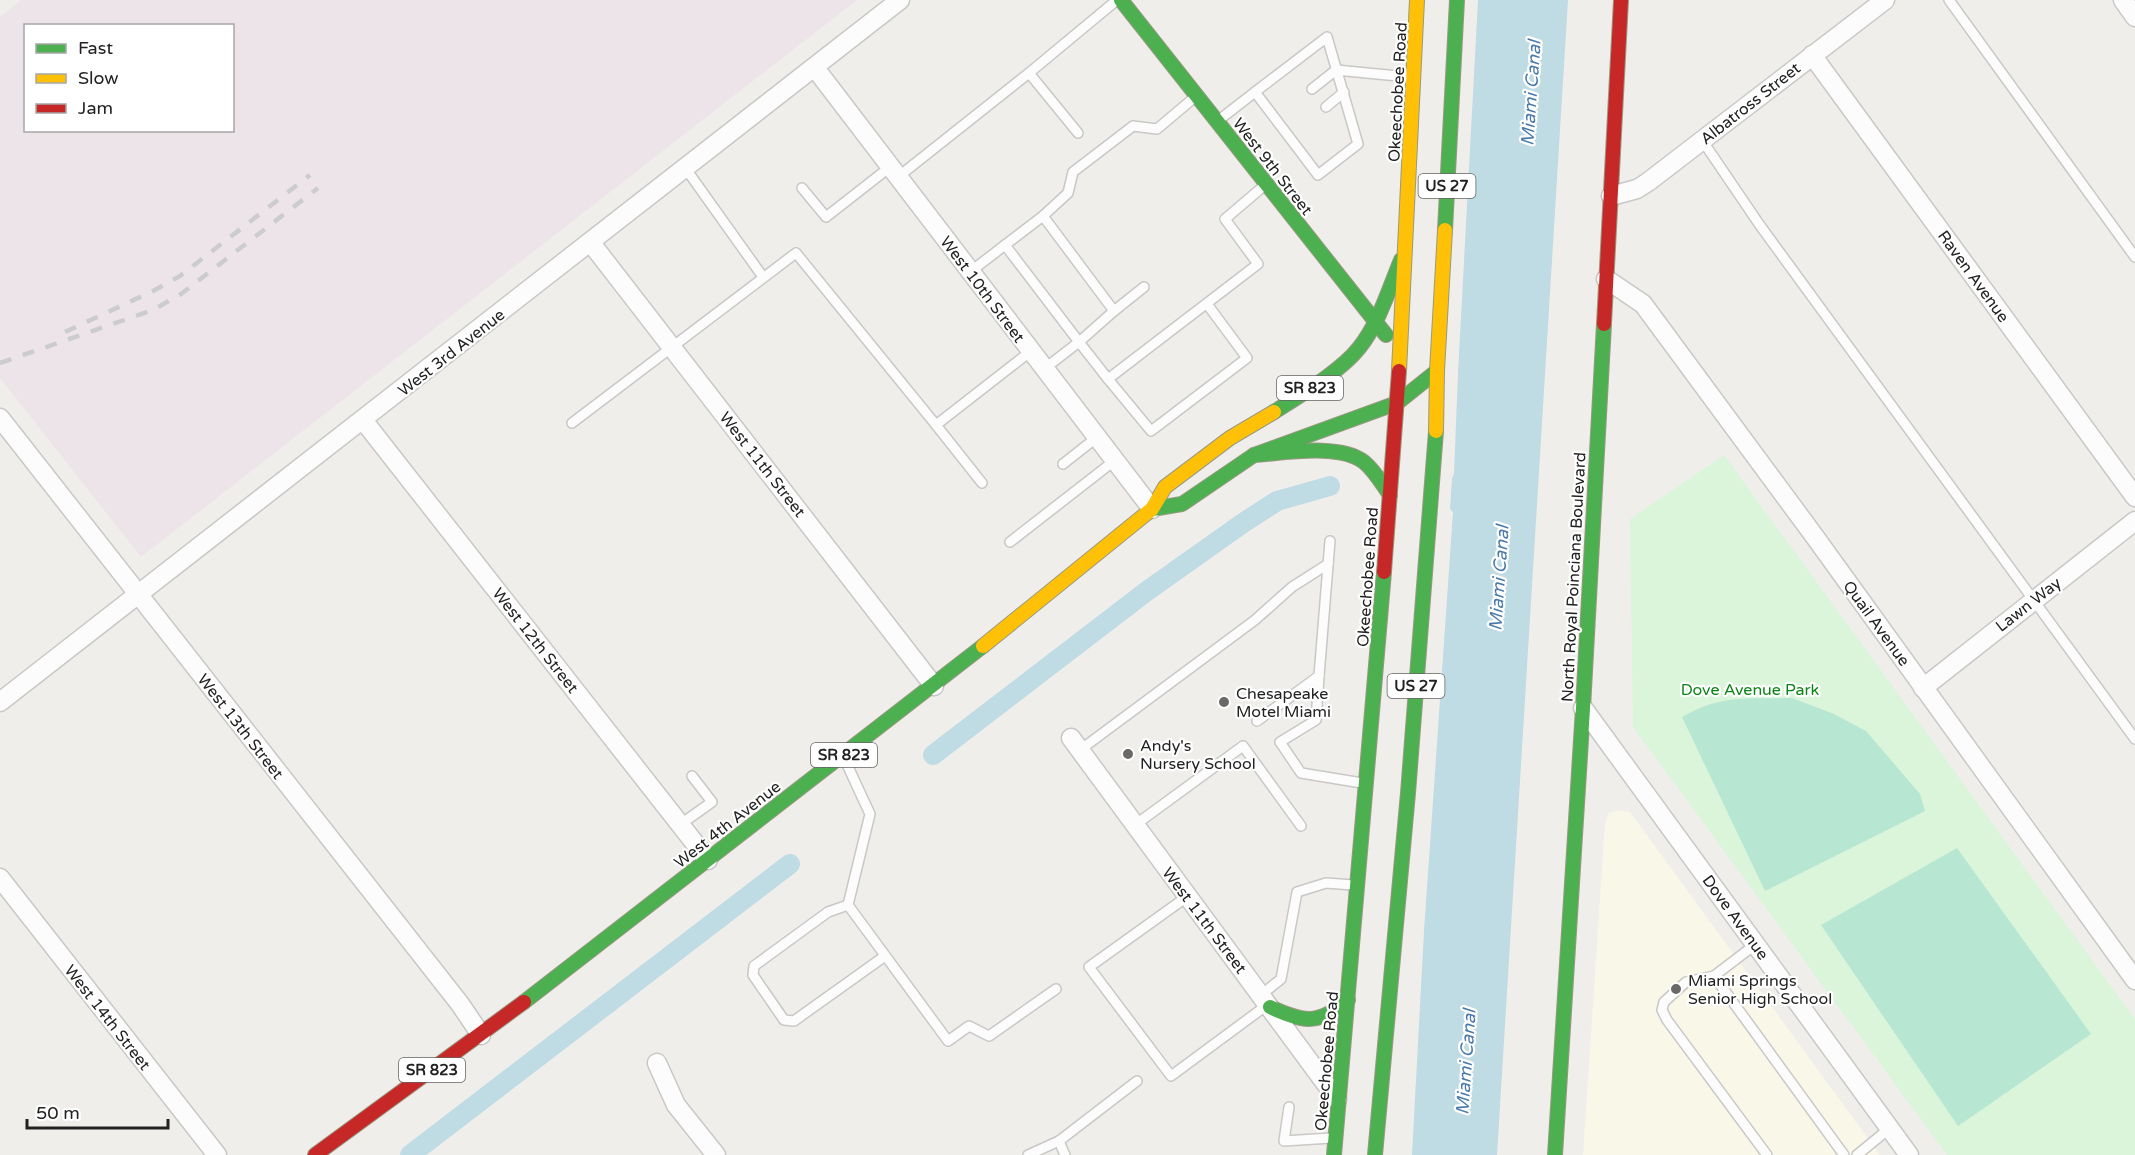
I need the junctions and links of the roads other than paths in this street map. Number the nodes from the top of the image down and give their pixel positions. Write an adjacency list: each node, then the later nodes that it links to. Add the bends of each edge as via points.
1 (900, 0): 11 (street, West 3rd Avenue)
2 (1119, 0): 13 (lane); 18 (main road, West 9th Street)
3 (1417, 0): 14 (main road, Okeechobee Road / US 27)
4 (1457, 0): 45 (main road, US 27)
5 (1621, 0): 27 (main road, North Royal Poinciana Boulevard)
6 (1885, 0): 10 (street, Albatross Street)
7 (1949, 0): 32 (lane)
8 (2123, 0): 9 (street)
9 (2135, 17)
10 (1812, 55): 22 (street, Albatross Street); 60 (street, Raven Avenue)
11 (815, 68): 23 (street, West 3rd Avenue); 24 (street, West 10th Street)
12 (1336, 70): 14 (lane); 15 (lane); 16 (lane, via 1328,36); 17 (lane)
13 (1029, 73): 21 (lane); 24 (lane)
14 (1414, 77): 31 (main road, Okeechobee Road / US 27)
15 (1312, 89)
16 (1255, 92): 17 (lane, via 1292,135 1318,175 1358,144); 20 (lane)
17 (1344, 92): 19 (lane)
18 (1196, 95): 20 (main road, West 9th Street); 28 (lane, via 1157,129 1133,126 1073,172 1068,193)
19 (1326, 107)
20 (1217, 122): 25 (main road, West 9th Street)
21 (1078, 133)
22 (1702, 141): 27 (street, Albatross Street, via 1637,189); 67 (lane)
23 (686, 169): 29 (street, West 3rd Avenue); 34 (lane)
24 (894, 172): 26 (lane, via 826,217); 33 (street, West 10th Street)
25 (1266, 184): 37 (lane, via 1225,219 1258,264); 39 (main road, West 9th Street)
26 (802, 188)
27 (1611, 196): 35 (main road, North Royal Poinciana Boulevard)
28 (1043, 216): 30 (lane); 38 (lane)
29 (591, 243): 41 (street, West 11th Street); 51 (street, West 3rd Avenue)
30 (1005, 244): 33 (lane); 40 (lane)
31 (1406, 247): 39 (main road, West 4th Avenue / SR 823); 43 (main road, Okeechobee Road / US 27)
32 (2135, 258)
33 (970, 272): 42 (street, West 10th Street)
34 (764, 277): 41 (lane); 53 (lane, via 796,253)
35 (1606, 279): 70 (street, Quail Avenue, via 1643,304); 72 (main road, North Royal Poinciana Boulevard)
36 (1144, 287): 38 (lane)
37 (1207, 304): 46 (lane); 46 (lane, via 1247,358 1151,431)
38 (1114, 311): 40 (lane)
39 (1375, 321): 43 (main road, West 9th Street); 61 (main road, West 4th Avenue / SR 823, via 1359,348 1345,362 1293,400 1230,438 1165,487)
40 (1079, 342): 44 (lane); 46 (lane)
41 (671, 346): 52 (lane); 69 (street, West 11th Street)
42 (1031, 351): 44 (street, West 10th Street); 53 (lane)
43 (1400, 351): 47 (main road, West 9th Street); 48 (main road, Okeechobee Road / US 27)
44 (1044, 369): 54 (street, West 10th Street)
45 (1437, 371): 47 (main road, West 4th Avenue / SR 823); 49 (main road, US 27)
46 (1108, 379)
47 (1423, 384): 48 (main road, West 4th Avenue / SR 823); 49 (main road, West 9th Street)
48 (1397, 403): 55 (main road, West 4th Avenue / SR 823); 59 (main road, Okeechobee Road / US 27)
49 (1437, 417): 109 (main road, US 27)
50 (0, 418): 66 (street, West 13th Street)
51 (363, 420): 66 (street, West 3rd Avenue); 79 (street, West 12th Street)
52 (572, 423)
53 (936, 425): 58 (lane)
54 (1096, 438): 56 (street, West 10th Street); 57 (lane)
55 (1254, 455): 59 (main road, via 1345,453 1373,470); 61 (main road, West 4th Avenue / SR 823, via 1182,504)
56 (1114, 461): 61 (street, West 10th Street); 64 (lane)
57 (1063, 464)
58 (982, 483)
59 (1389, 495): 78 (main road, Okeechobee Road / US 27)
60 (2135, 497)
61 (1152, 509): 69 (main road, West 4th Avenue / SR 823)
62 (2135, 521): 67 (street, Lawn Way)
63 (1330, 541): 65 (lane)
64 (1010, 543)
65 (1328, 564): 68 (lane); 75 (lane, via 1292,587 1255,620)
66 (138, 595): 71 (street, West 3rd Avenue); 94 (street, West 13th Street)
67 (2034, 599): 70 (street, Lawn Way); 74 (lane)
68 (1319, 676): 73 (lane); 78 (lane, via 1316,720 1280,742 1301,773)
69 (934, 686): 76 (main road, West 4th Avenue / SR 823)
70 (1923, 688): 90 (street, Quail Avenue)
71 (0, 702)
72 (1583, 708): 87 (street, Dove Avenue); 110 (main road, North Royal Poinciana Boulevard)
73 (1257, 721)
74 (2135, 739)
75 (1075, 744): 80 (street, West 11th Street)
76 (843, 756): 82 (main road, West 4th Avenue / SR 823); 86 (lane, via 870,814)
77 (692, 776): 79 (lane, via 712,802)
78 (1367, 784): 84 (main road, Okeechobee Road / US 27)
79 (681, 824): 82 (street, West 12th Street)
80 (1135, 825): 81 (lane, via 1243,746); 85 (street, West 11th Street)
81 (1301, 826)
82 (708, 860): 94 (main road, West 4th Avenue / SR 823)
83 (0, 878): 103 (street, West 14th Street)
84 (1358, 885): 92 (main road, Okeechobee Road / US 27); 93 (lane, via 1326,883 1297,892 1281,979)
85 (1188, 896): 93 (street, West 11th Street); 93 (lane, via 1089,967 1171,1076)
86 (848, 905): 88 (lane); 88 (lane, via 828,912 754,966 753,975 784,1020 794,1022)
87 (1756, 944): 89 (lane); 100 (street, Dove Avenue)
88 (885, 956): 91 (lane, via 948,1041 969,1026 989,1036)
89 (1714, 976): 111 (lane, via 1686,982 1664,1002 1662,1010); 112 (lane)
90 (2135, 980)
91 (1056, 988)
92 (1348, 1000): 93 (main road, via 1336,1011 1308,1022 1292,1018); 97 (main road, Okeechobee Road / US 27)
93 (1266, 1002): 97 (street, West 11th Street)
94 (481, 1035): 104 (main road, West 4th Avenue / SR 823)
95 (657, 1063): 105 (street, via 676,1105)
96 (1137, 1081): 102 (lane)
97 (1339, 1101): 99 (main road); 101 (main road, Okeechobee Road / US 27)
98 (1289, 1107): 101 (lane, via 1284,1141)
99 (1351, 1118)
100 (1890, 1128): 113 (lane); 114 (street, Dove Avenue)
101 (1336, 1137): 108 (main road, Okeechobee Road / US 27)
102 (1059, 1141): 106 (lane); 107 (lane)
103 (217, 1155)
104 (315, 1155)
105 (716, 1155)
106 (1028, 1155)
107 (1065, 1155)
108 (1334, 1155)
109 (1375, 1155)
110 (1555, 1155)
111 (1767, 1155)
112 (1844, 1155)
113 (1857, 1155)
114 (1909, 1155)

